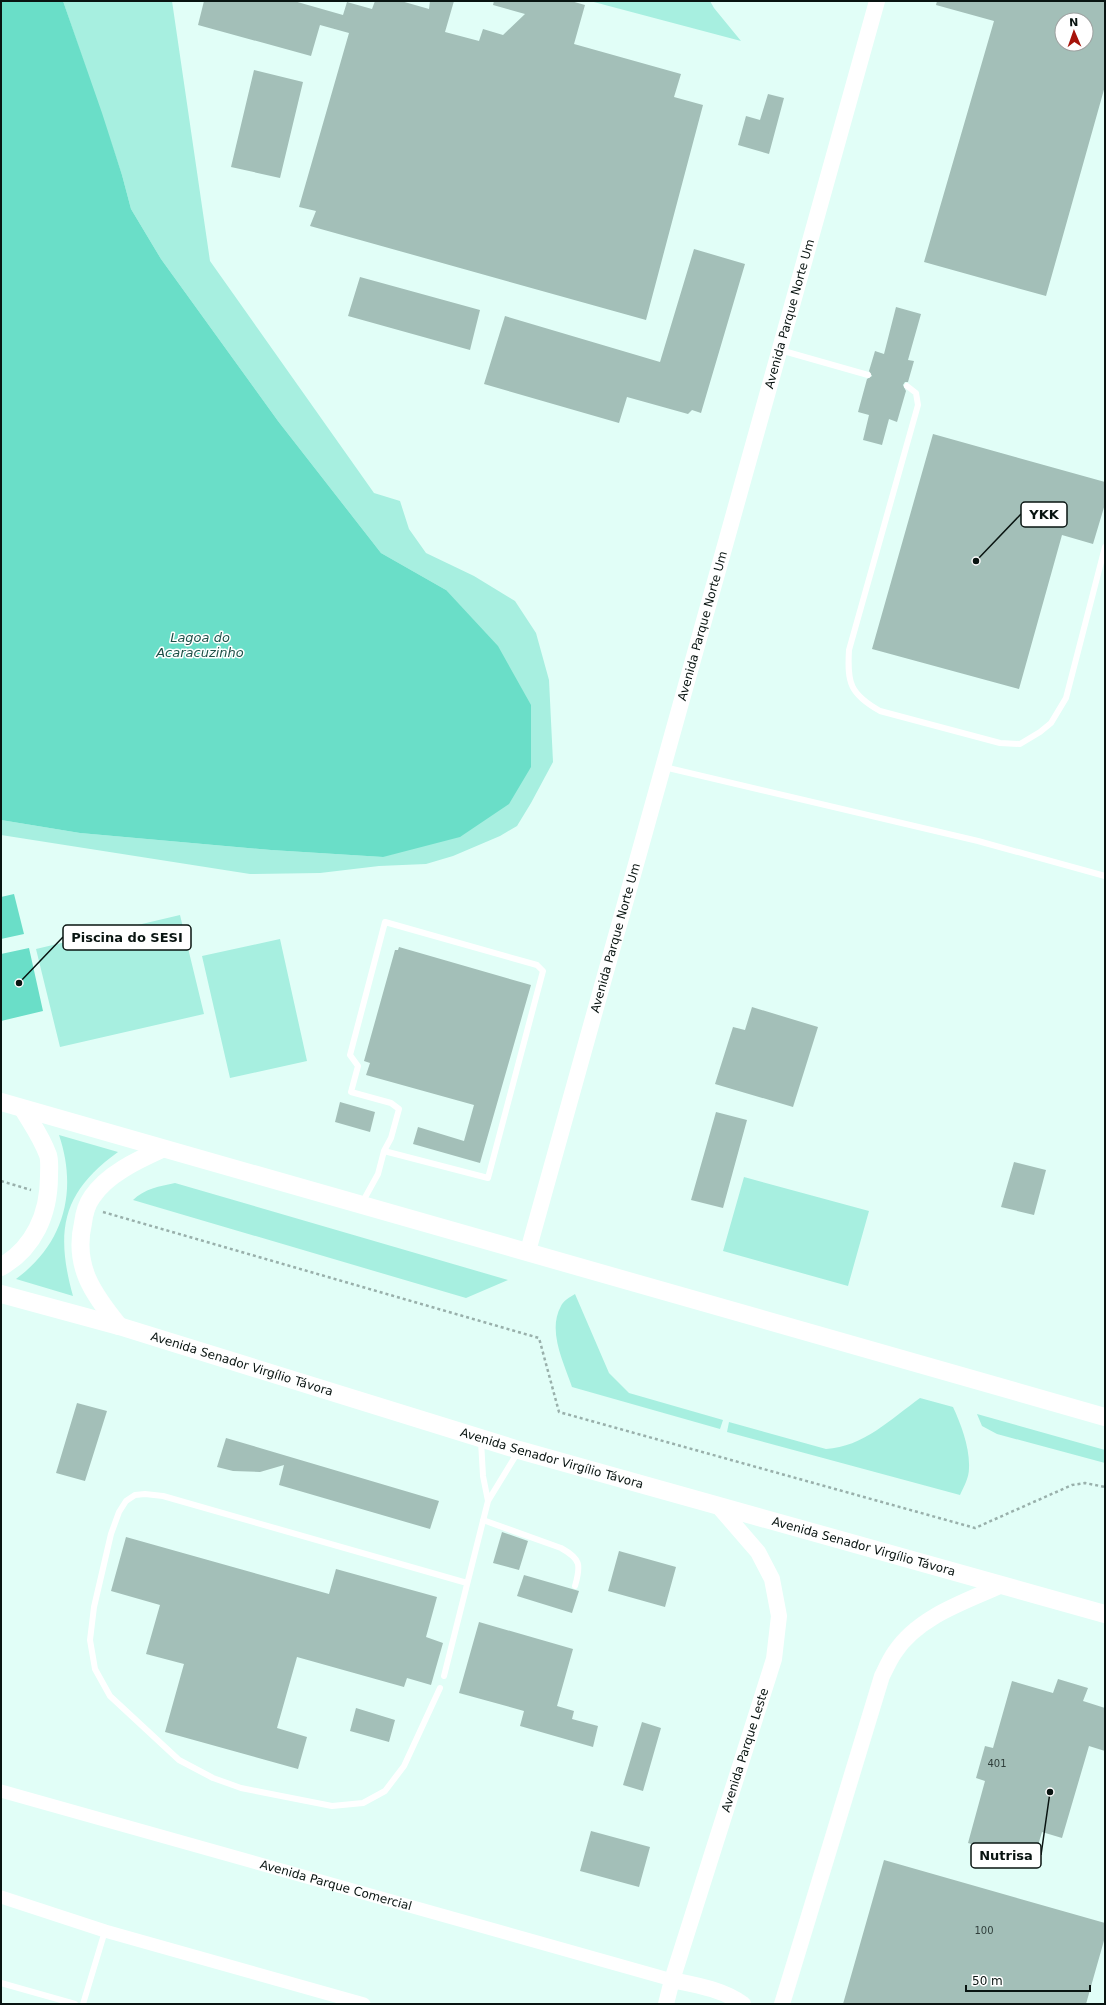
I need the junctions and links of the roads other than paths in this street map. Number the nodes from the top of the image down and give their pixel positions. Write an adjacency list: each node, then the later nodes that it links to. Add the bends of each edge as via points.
1 (877, 1): 2 (street, Avenida Parque Norte Um)
2 (780, 350): 3 (lane); 6 (street, Avenida Parque Norte Um)
3 (868, 375)
4 (907, 386): 5 (lane, via 916,392 918,405 849,650 848,673 853,690 862,701 886,713 1000,743 1020,744 1040,732 1051,723 1066,698)
5 (1105, 547)
6 (663, 766): 7 (lane, via 978,841); 13 (street, Avenida Parque Norte Um)
7 (1105, 876)
8 (1, 1102): 9 (main road)
9 (23, 1109): 10 (main road); 14 (main road, via 49,1157 48,1195 40,1226 32,1240 20,1255)
10 (162, 1149): 12 (main road); 16 (main road, via 135,1162 107,1181 91,1197 81,1229 80,1255 86,1277 99,1302)
11 (384, 1151): 11 (lane, via 488,1178 543,971 537,965 385,922 350,1055 358,1066 351,1092 391,1103 399,1109 391,1138); 12 (lane, via 378,1174)
12 (361, 1204): 13 (main road)
13 (528, 1251): 17 (main road)
14 (1, 1267)
15 (1, 1294): 16 (main road, Avenida Senador Virgílio Távora)
16 (118, 1326): 18 (main road, Avenida Senador Virgílio Távora)
17 (1105, 1417)
18 (481, 1438): 19 (main road, Avenida Senador Virgílio Távora); 20 (lane, via 483,1476)
19 (519, 1450): 20 (lane); 21 (main road, Avenida Senador Virgílio Távora)
20 (488, 1501): 22 (lane)
21 (719, 1507): 25 (main road, Avenida Senador Virgílio Távora); 32 (street, Avenida Parque Leste, via 758,1552 772,1579 779,1616 774,1659)
22 (483, 1520): 23 (lane); 24 (lane, via 572,1554 579,1566)
23 (468, 1583): 27 (lane); 28 (lane, via 162,1496 144,1494 126,1501 111,1534 93,1614 90,1640 95,1669 110,1696 179,1760 213,1778 240,1788 332,1806 363,1804 385,1791 404,1766)
24 (575, 1586)
25 (1000, 1586): 26 (main road, Avenida Senador Virgílio Távora); 39 (street, via 950,1608 924,1623 895,1651 882,1676)
26 (1105, 1614)
27 (444, 1676)
28 (440, 1688)
29 (1, 1790): 32 (street, Avenida Parque Comercial)
30 (1, 1897): 31 (street)
31 (105, 1930): 35 (lane); 36 (street)
32 (672, 1980): 37 (street, Avenida Parque Leste); 38 (street, via 712,1989 735,1998)
33 (1, 1983): 34 (lane)
34 (75, 2004)
35 (82, 2004)
36 (364, 2004)
37 (666, 2004)
38 (742, 2004)
39 (782, 2004)

